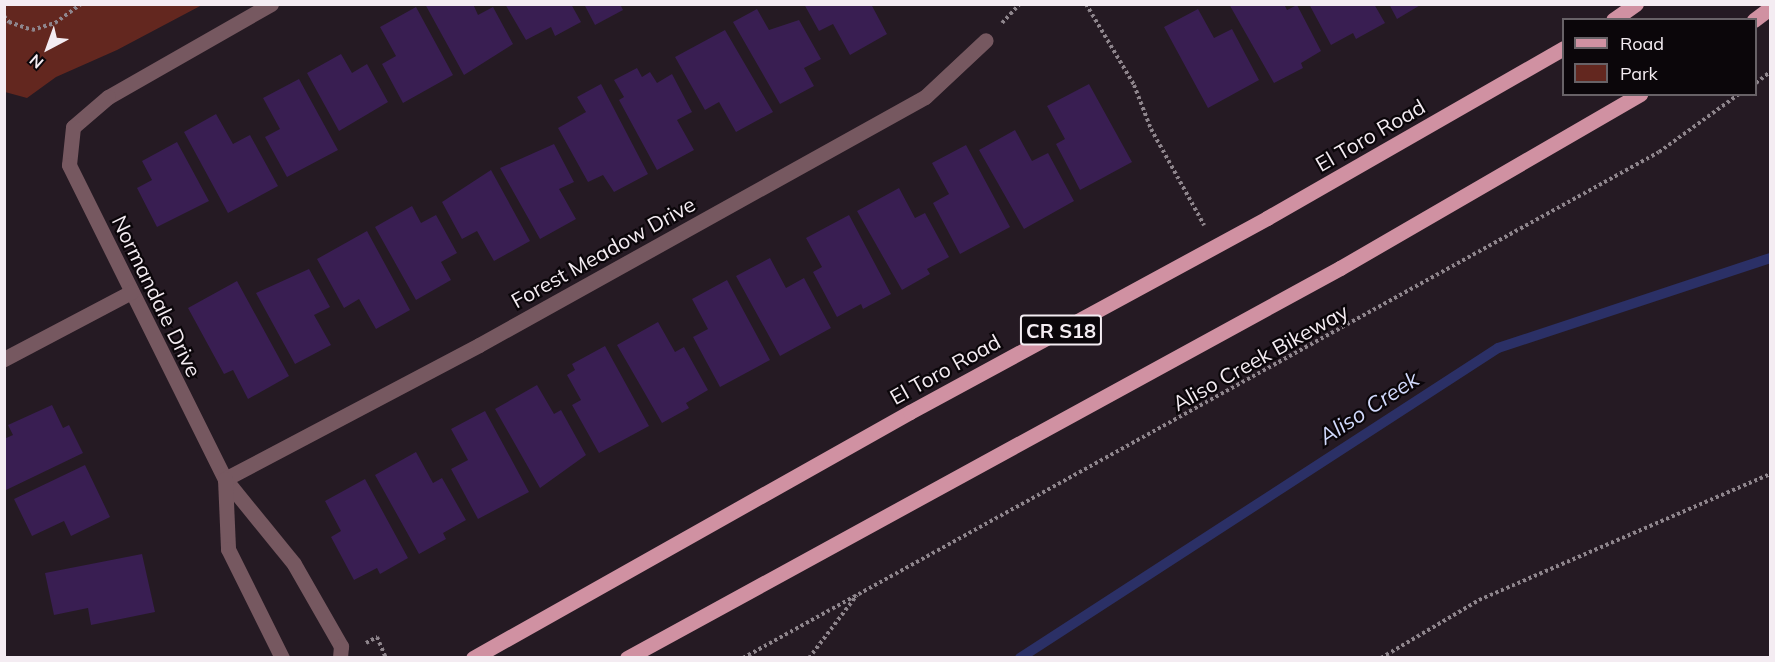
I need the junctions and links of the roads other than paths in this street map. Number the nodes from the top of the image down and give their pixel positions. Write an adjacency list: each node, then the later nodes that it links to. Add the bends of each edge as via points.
1 (271, 4): 9 (street, Normandale Drive, via 108,97 73,127 69,165)
2 (1636, 4): 4 (main road)
3 (1770, 8): 5 (main road)
4 (1616, 18)
5 (1757, 18)
6 (986, 40): 11 (street, Forest Meadow Drive, via 925,97 479,345)
7 (1562, 49): 14 (main road, El Toro Road / CR S18, via 1216,246)
8 (1637, 96): 15 (main road, via 1340,268)
9 (131, 292): 10 (street); 11 (street, Normandale Drive)
10 (4, 359)
11 (225, 479): 12 (street, Normandale Drive, via 228,549); 13 (street, Normandale Drive, via 294,564 340,646)
12 (282, 657)
13 (340, 657)
14 (473, 657)
15 (627, 657)

